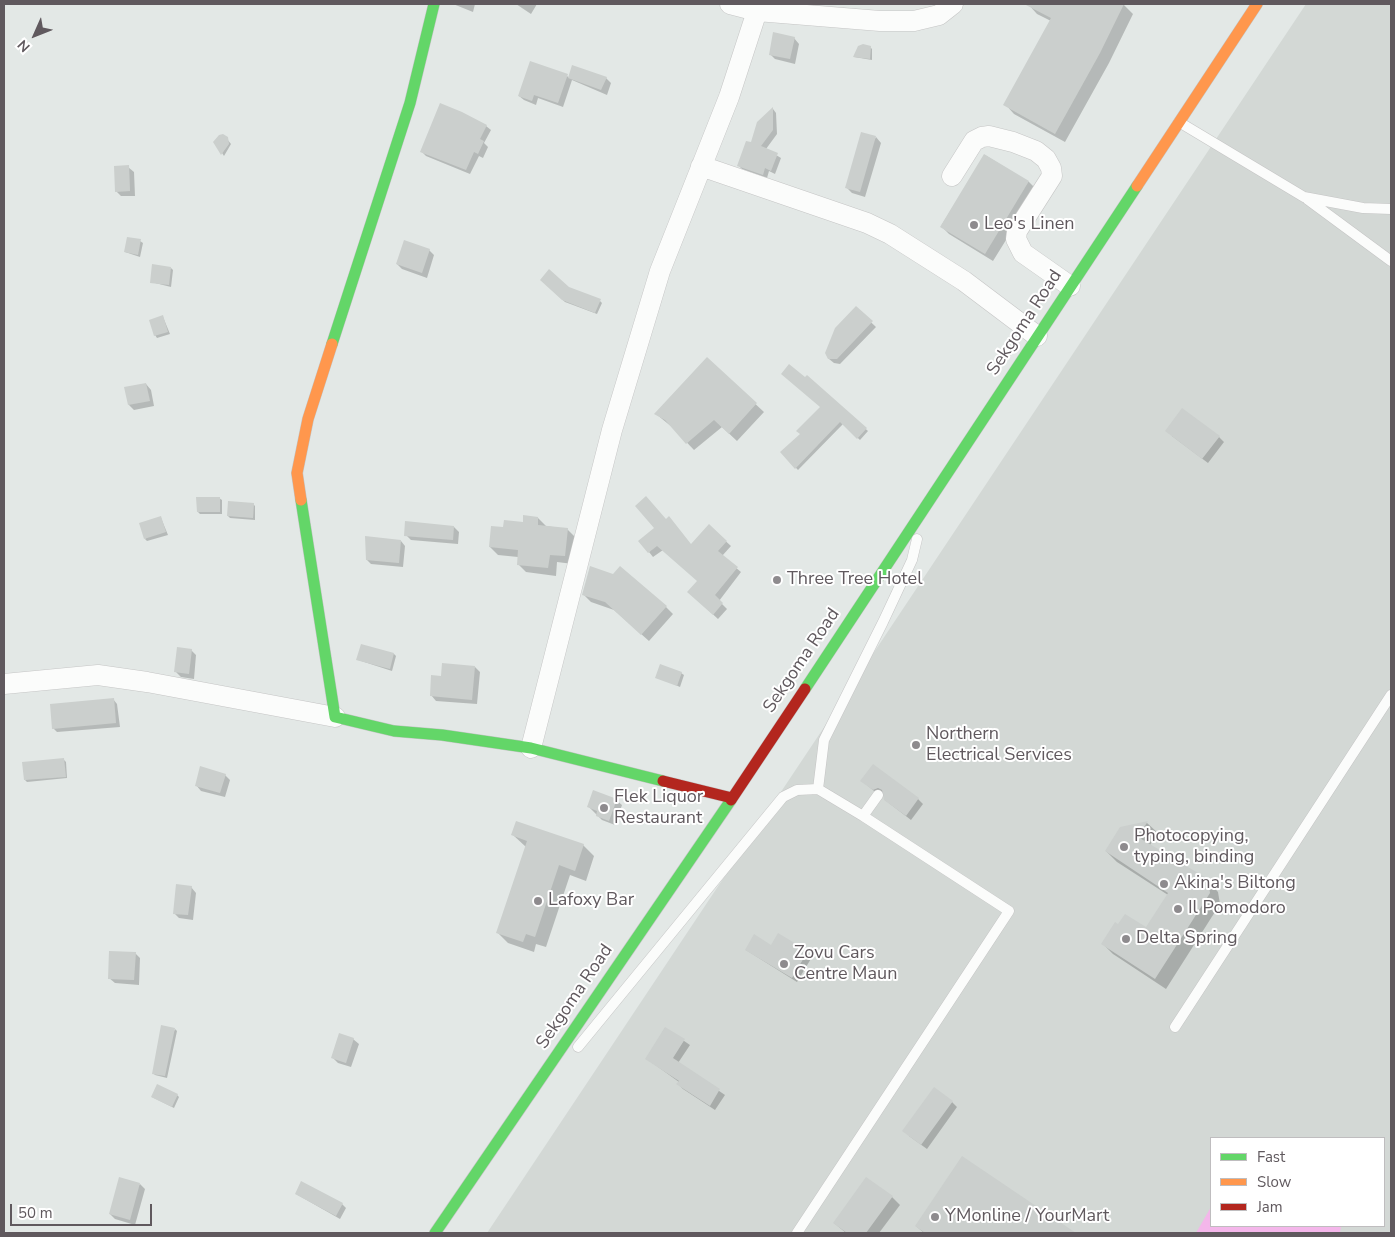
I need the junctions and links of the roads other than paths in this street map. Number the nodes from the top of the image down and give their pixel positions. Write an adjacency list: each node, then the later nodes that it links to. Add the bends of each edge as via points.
1 (434, 4): 17 (main road, via 410,103 308,419 297,474)
2 (730, 4): 4 (street)
3 (954, 4): 4 (street, via 938,15 914,22)
4 (757, 7): 7 (street, via 729,97)
5 (1250, 9): 6 (main road, Sekgoma Road)
6 (1179, 122): 9 (lane); 12 (main road, Sekgoma Road)
7 (701, 166): 13 (street, via 882,230 964,281); 18 (street, via 660,271 612,430)
8 (952, 176): 12 (street, via 974,141 982,137 1014,142 1046,159 1052,176 1016,238 1023,253)
9 (1304, 197): 10 (lane, via 1362,208); 11 (lane)
10 (1391, 209)
11 (1391, 261)
12 (1070, 286): 13 (main road, Sekgoma Road)
13 (1037, 336): 14 (main road, Sekgoma Road)
14 (925, 510): 19 (lane, via 912,560 824,740); 21 (main road, Sekgoma Road)
15 (4, 684): 17 (street, via 98,675)
16 (1391, 695): 23 (lane)
17 (335, 717): 18 (main road, via 394,731)
18 (531, 748): 21 (main road)
19 (818, 789): 22 (lane); 24 (lane, via 797,790 783,798)
20 (878, 795): 22 (lane)
21 (732, 798): 24 (main road, Sekgoma Road)
22 (863, 816): 26 (lane, via 1008,911)
23 (1175, 1027)
24 (486, 1158): 25 (main road, Sekgoma Road)
25 (435, 1233)
26 (797, 1233)

